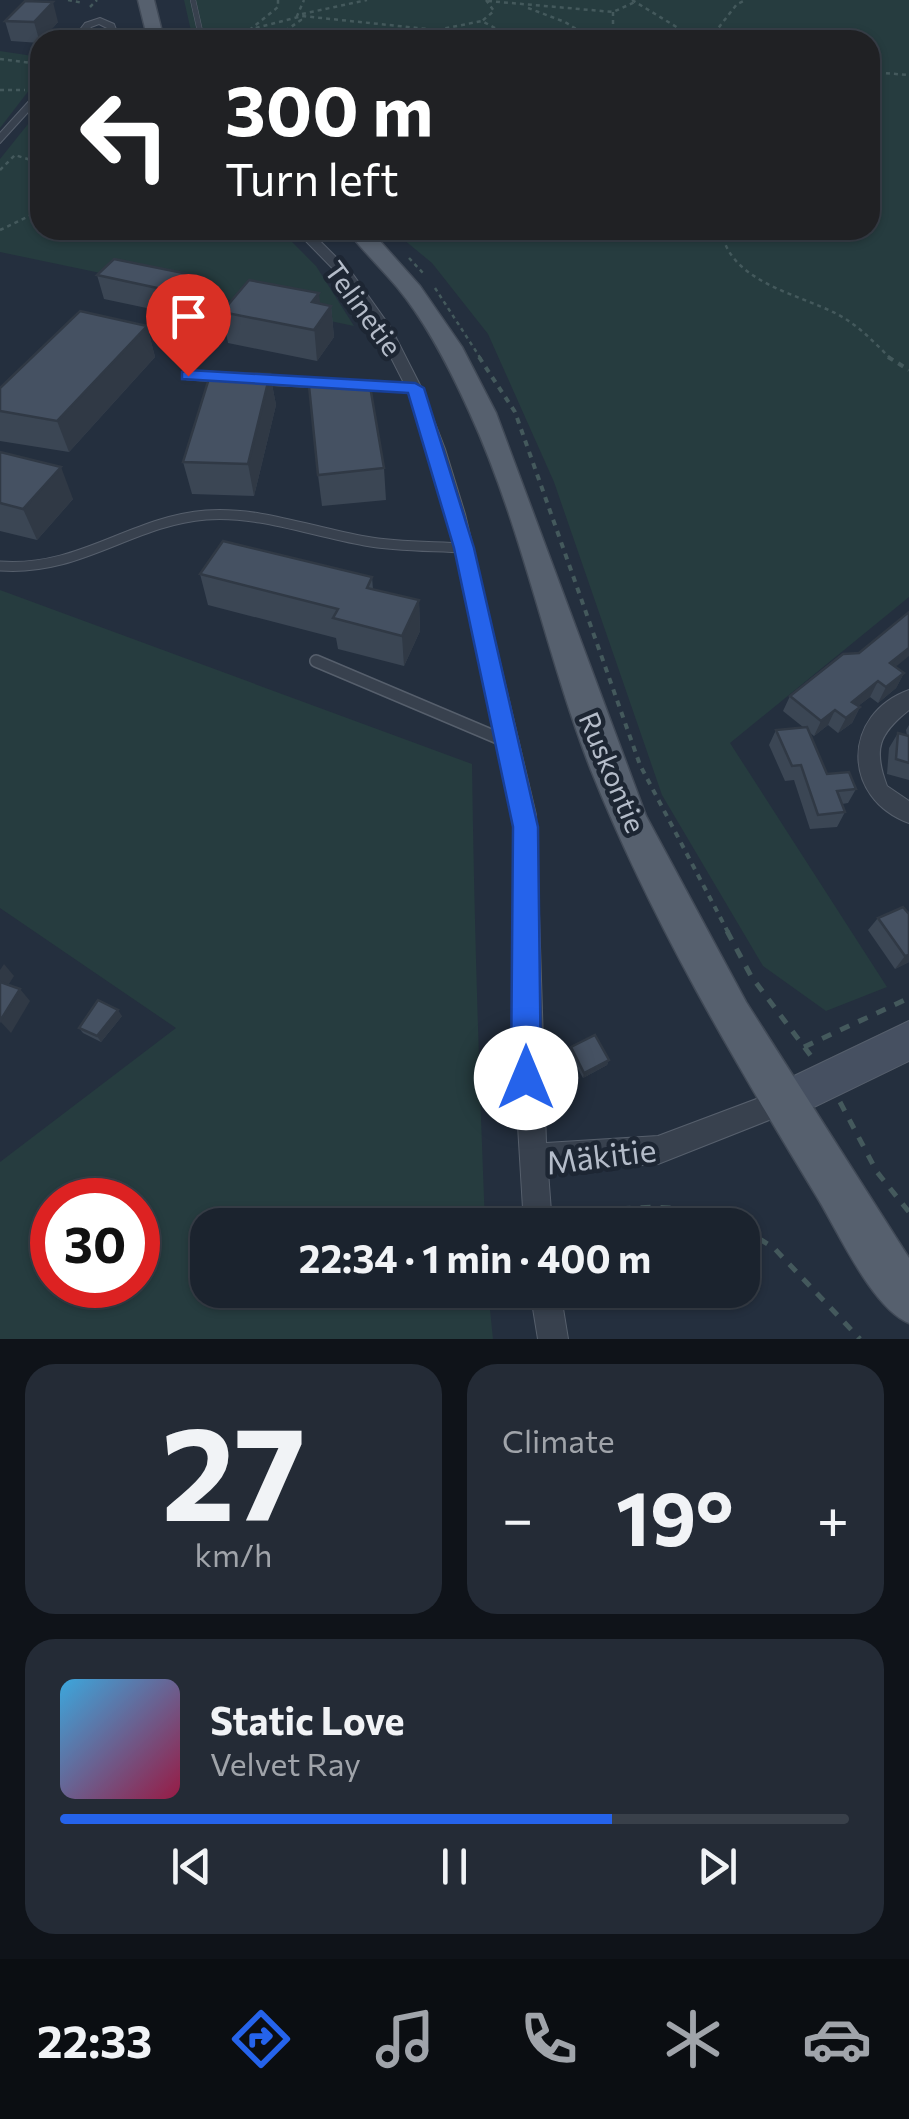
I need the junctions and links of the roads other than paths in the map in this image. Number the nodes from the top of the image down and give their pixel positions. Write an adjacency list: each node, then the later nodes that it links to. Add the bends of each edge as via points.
1 (146, 0): 5 (main road)
2 (194, 0): 6 (lane)
3 (85, 30): 4 (street, via 100,22)
4 (112, 30)
5 (154, 30)
6 (200, 30)
7 (30, 95): 8 (street)
8 (0, 140)
9 (311, 240): 14 (street, Telinetie, via 391,337)
10 (367, 240): 22 (main road, Ruskontie, via 415,292 456,354 502,461 608,768 658,877)
11 (188, 376): 12 (lane)
12 (226, 378)
13 (245, 378): 14 (lane)
14 (415, 388): 15 (street, Telinetie)
15 (464, 548): 16 (lane, via 369,542 209,515 169,520 62,566); 19 (street, Telinetie)
16 (0, 566)
17 (316, 660): 19 (lane)
18 (909, 698): 20 (street, via 871,732 866,750 878,792)
19 (505, 741): 23 (street, Telinetie, via 526,827 526,1078)
20 (909, 814)
21 (909, 1040): 22 (street)
22 (783, 1102): 23 (street, Mäkitie, via 658,1150); 25 (main road, Ruskontie)
23 (533, 1158): 24 (street, Mäkitie)
24 (537, 1208)
25 (909, 1299)
26 (548, 1308): 27 (street)
27 (552, 1339)

